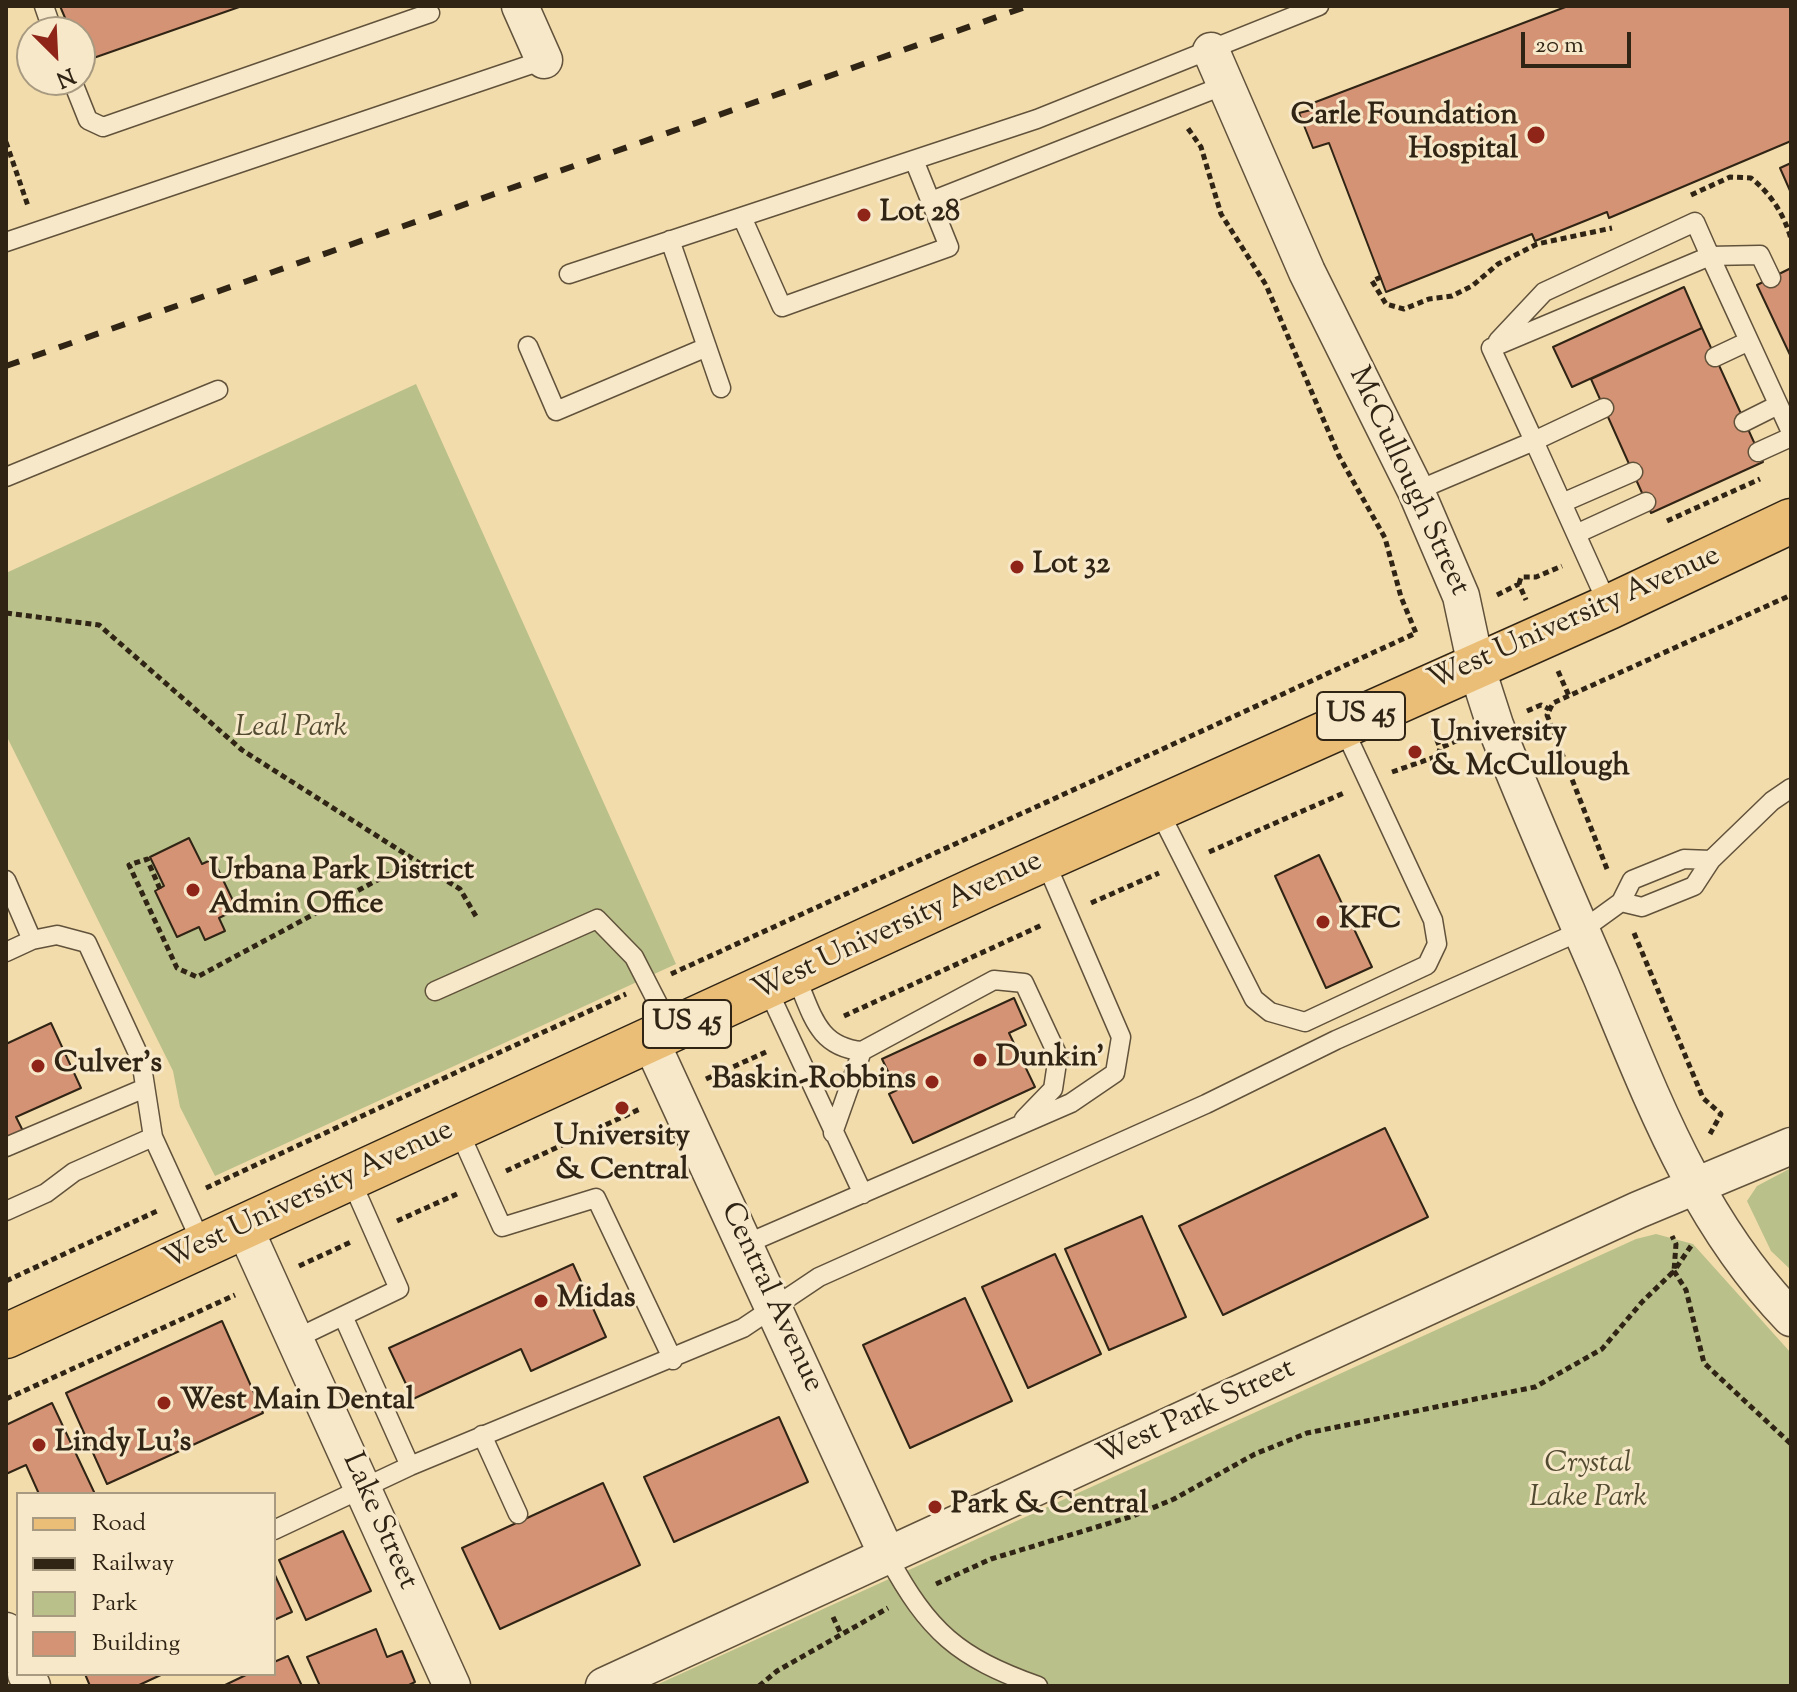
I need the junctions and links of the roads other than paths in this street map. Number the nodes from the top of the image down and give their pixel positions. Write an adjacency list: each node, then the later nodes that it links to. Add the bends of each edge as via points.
1 (520, 6): 5 (street)
2 (1319, 6): 4 (lane)
3 (430, 13): 7 (lane, via 103,127 88,120)
4 (1211, 51): 6 (street, McCullough Street); 8 (lane)
5 (544, 60): 12 (lane)
6 (1225, 85): 9 (lane); 31 (street, McCullough Street, via 1307,272)
7 (78, 96)
8 (914, 160): 9 (lane); 10 (lane)
9 (931, 201): 10 (lane, via 949,247 782,307)
10 (742, 217): 11 (lane)
11 (670, 240): 14 (lane); 18 (lane)
12 (6, 242)
13 (1710, 256): 15 (lane, via 1760,255); 16 (lane); 19 (lane); 19 (lane, via 1695,222 1544,292)
14 (569, 274)
15 (1771, 278)
16 (1749, 341): 20 (lane); 23 (lane)
17 (528, 346): 18 (lane, via 556,411)
18 (707, 347): 21 (lane)
19 (1491, 348): 27 (lane)
20 (1715, 357)
21 (721, 388)
22 (218, 390): 30 (lane)
23 (1778, 405): 25 (lane); 26 (lane)
24 (1604, 408): 27 (lane)
25 (1744, 422)
26 (1791, 435): 28 (lane)
27 (1534, 441): 31 (lane); 33 (lane)
28 (1758, 452)
29 (1633, 472): 33 (lane)
30 (6, 477)
31 (1416, 491): 37 (street, McCullough Street, via 1461,596)
32 (1646, 502): 35 (lane)
33 (1562, 503): 35 (lane)
34 (1791, 521): 36 (main road, West University Avenue / US 45)
35 (1576, 534): 36 (lane)
36 (1609, 607): 37 (main road, West University Avenue / US 45)
37 (1476, 666): 38 (main road, West University Avenue / US 45); 45 (street, McCullough Street)
38 (1342, 725): 40 (main road, West University Avenue / US 45); 40 (lane, via 1433,920 1437,944 1427,965 1305,1022 1270,1012 1254,999)
39 (1791, 788): 41 (lane)
40 (1158, 809): 42 (main road, West University Avenue / US 45)
41 (1711, 860): 44 (lane, via 1684,859 1632,880); 44 (lane, via 1694,886 1642,907)
42 (1045, 861): 48 (main road, West University Avenue / US 45); 53 (lane, via 1121,1037 1115,1073 1071,1103)
43 (6, 880): 46 (lane)
44 (1621, 902): 45 (lane)
45 (1581, 931): 60 (street, McCullough Street); 66 (lane, via 819,1277)
46 (32, 940): 47 (lane); 52 (lane, via 57,935 87,943 141,1060)
47 (6, 952)
48 (781, 981): 50 (main road, West University Avenue / US 45); 51 (lane, via 824,1037 841,1049); 55 (lane)
49 (435, 991): 50 (lane, via 597,919 634,957 648,984)
50 (661, 1036): 54 (main road, West University Avenue / US 45); 64 (street, Central Avenue)
51 (862, 1051): 53 (lane, via 994,980 1024,983 1058,1056 1053,1089); 55 (lane)
52 (145, 1088): 56 (lane); 58 (lane)
53 (1017, 1126): 61 (lane)
54 (458, 1129): 59 (main road, West University Avenue / US 45); 71 (lane, via 502,1227 596,1198)
55 (833, 1133): 61 (lane)
56 (153, 1137): 62 (lane, via 74,1172 46,1193); 65 (lane)
57 (1791, 1146): 60 (street, West Park Street)
58 (6, 1147)
59 (350, 1178): 63 (main road, West University Avenue / US 45); 67 (lane, via 399,1289)
60 (1694, 1185): 68 (street, McCullough Street, via 1754,1279); 77 (street, West Park Street)
61 (863, 1194): 64 (lane)
62 (6, 1211)
63 (244, 1227): 65 (main road, West University Avenue / US 45); 70 (street, Lake Street)
64 (746, 1244): 66 (street, Central Avenue)
65 (203, 1246): 69 (main road, West University Avenue / US 45)
66 (775, 1306): 71 (lane, via 743,1328); 77 (street, Central Avenue)
67 (343, 1316): 70 (lane); 73 (lane)
68 (1791, 1318)
69 (6, 1336)
70 (295, 1339): 74 (street, Lake Street)
71 (673, 1360): 72 (lane)
72 (482, 1435): 73 (lane); 75 (lane)
73 (410, 1466): 74 (lane)
74 (363, 1489): 76 (lane); 79 (street, Lake Street)
75 (518, 1514)
76 (276, 1529)
77 (888, 1557): 78 (lane, via 937,1633); 80 (street, West Park Street)
78 (991, 1678): 81 (lane)
79 (452, 1686)
80 (604, 1686)
81 (1038, 1686)

